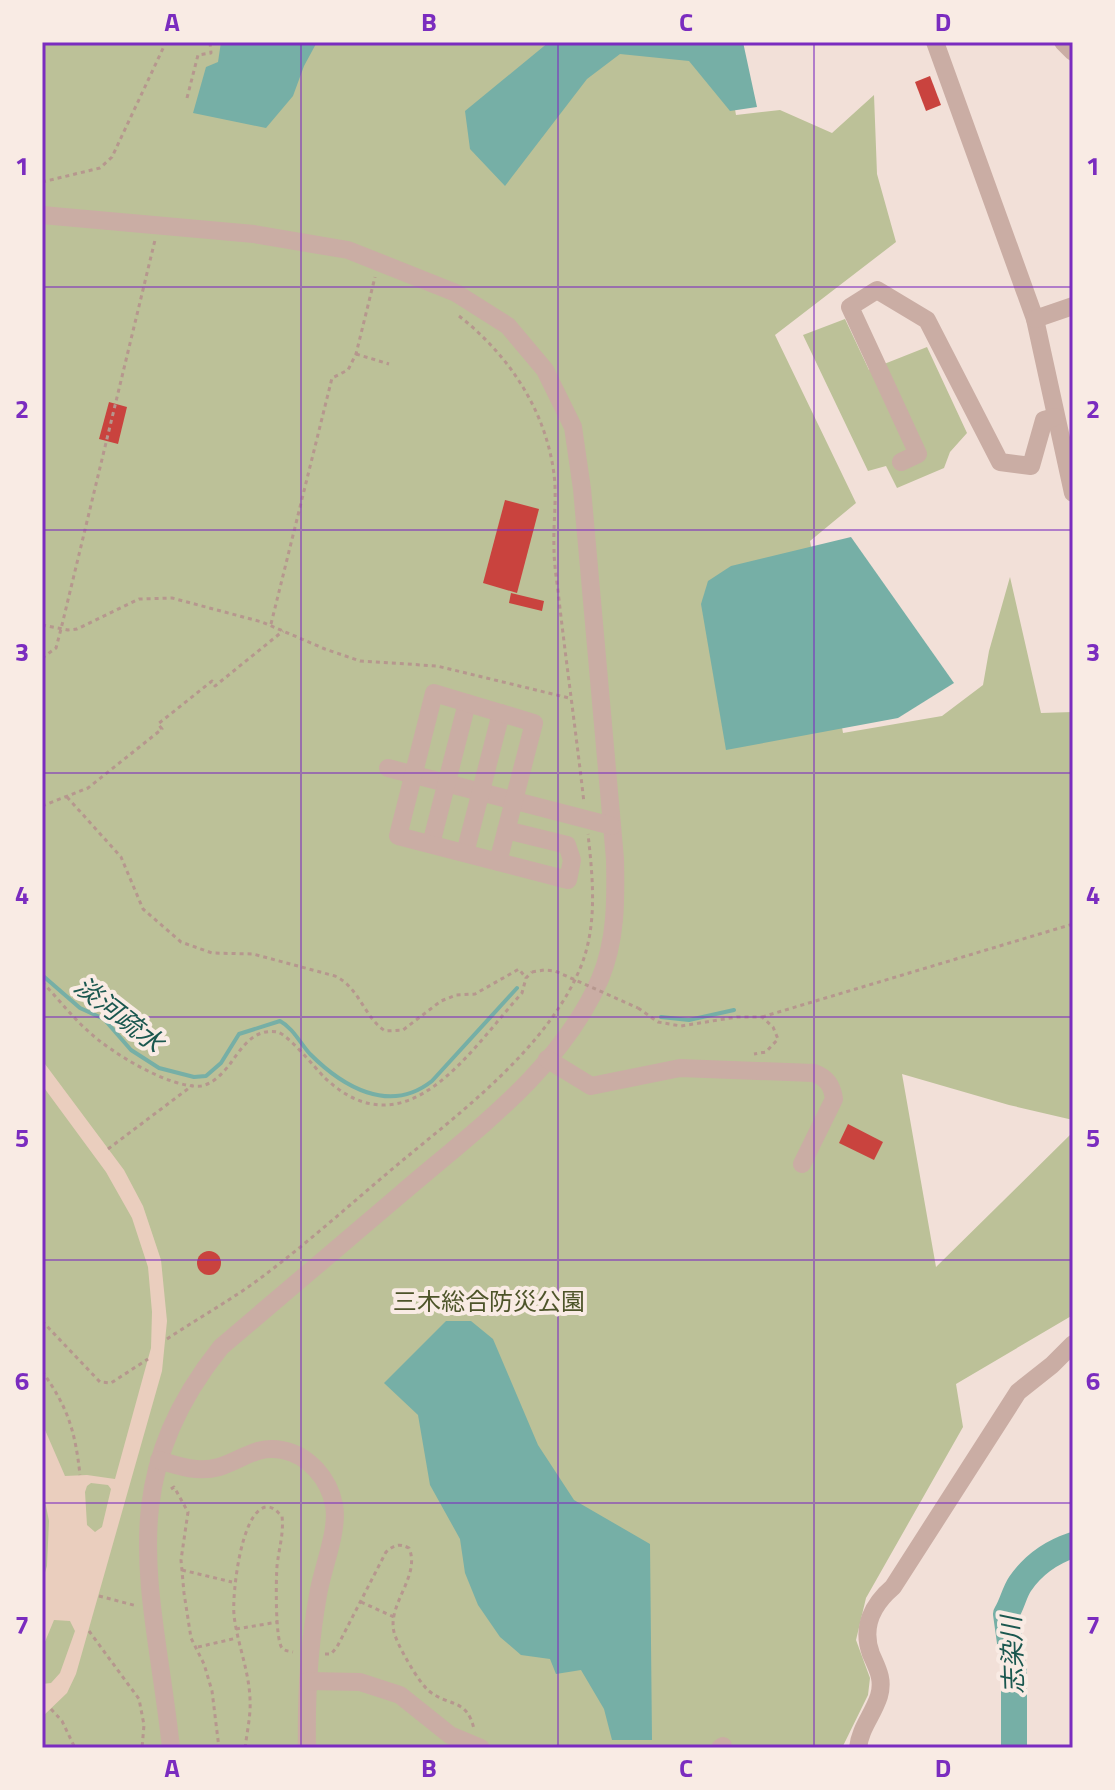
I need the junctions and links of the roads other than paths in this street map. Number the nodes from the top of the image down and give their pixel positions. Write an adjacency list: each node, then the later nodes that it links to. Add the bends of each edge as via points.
1 (935, 42): 6 (street)
2 (1063, 42): 3 (street)
3 (1073, 52)
4 (42, 215): 17 (street, via 254,234 348,250 456,293 508,326 545,370 573,427)
5 (1073, 306): 6 (street)
6 (1035, 319): 7 (street)
7 (1055, 417): 8 (street, via 1044,420 1031,466 1000,462 927,320 877,290 850,307 918,454); 9 (street)
8 (901, 462)
9 (1073, 493)
10 (467, 703): 11 (street); 13 (street, via 434,693); 14 (street)
11 (501, 713): 15 (street); 16 (street, via 534,723)
12 (388, 768): 13 (street)
13 (414, 775): 14 (street); 19 (street, via 398,836)
14 (447, 784): 15 (street); 19 (street)
15 (481, 792): 16 (street); 20 (street)
16 (513, 801): 17 (street); 18 (street)
17 (612, 826): 22 (street, via 616,892 611,946 583,1012)
18 (506, 830): 21 (street); 21 (street, via 567,845 572,860 568,880)
19 (431, 844): 20 (street)
20 (465, 853): 21 (street)
21 (498, 862)
22 (547, 1059): 23 (street, via 591,1086 680,1068 822,1076 834,1099); 25 (street, via 467,1138 221,1347 179,1408)
23 (802, 1164)
24 (1073, 1344): 30 (street, via 1018,1392 893,1587 876,1601 869,1625 870,1651 881,1672 880,1695 859,1735)
25 (159, 1460): 26 (street, via 205,1469 274,1449 291,1452 321,1476 335,1512); 28 (street, via 146,1540)
26 (308, 1681): 27 (street, via 360,1682 400,1695 450,1735); 29 (street)
27 (476, 1746)
28 (171, 1748)
29 (307, 1748)
30 (858, 1748)

